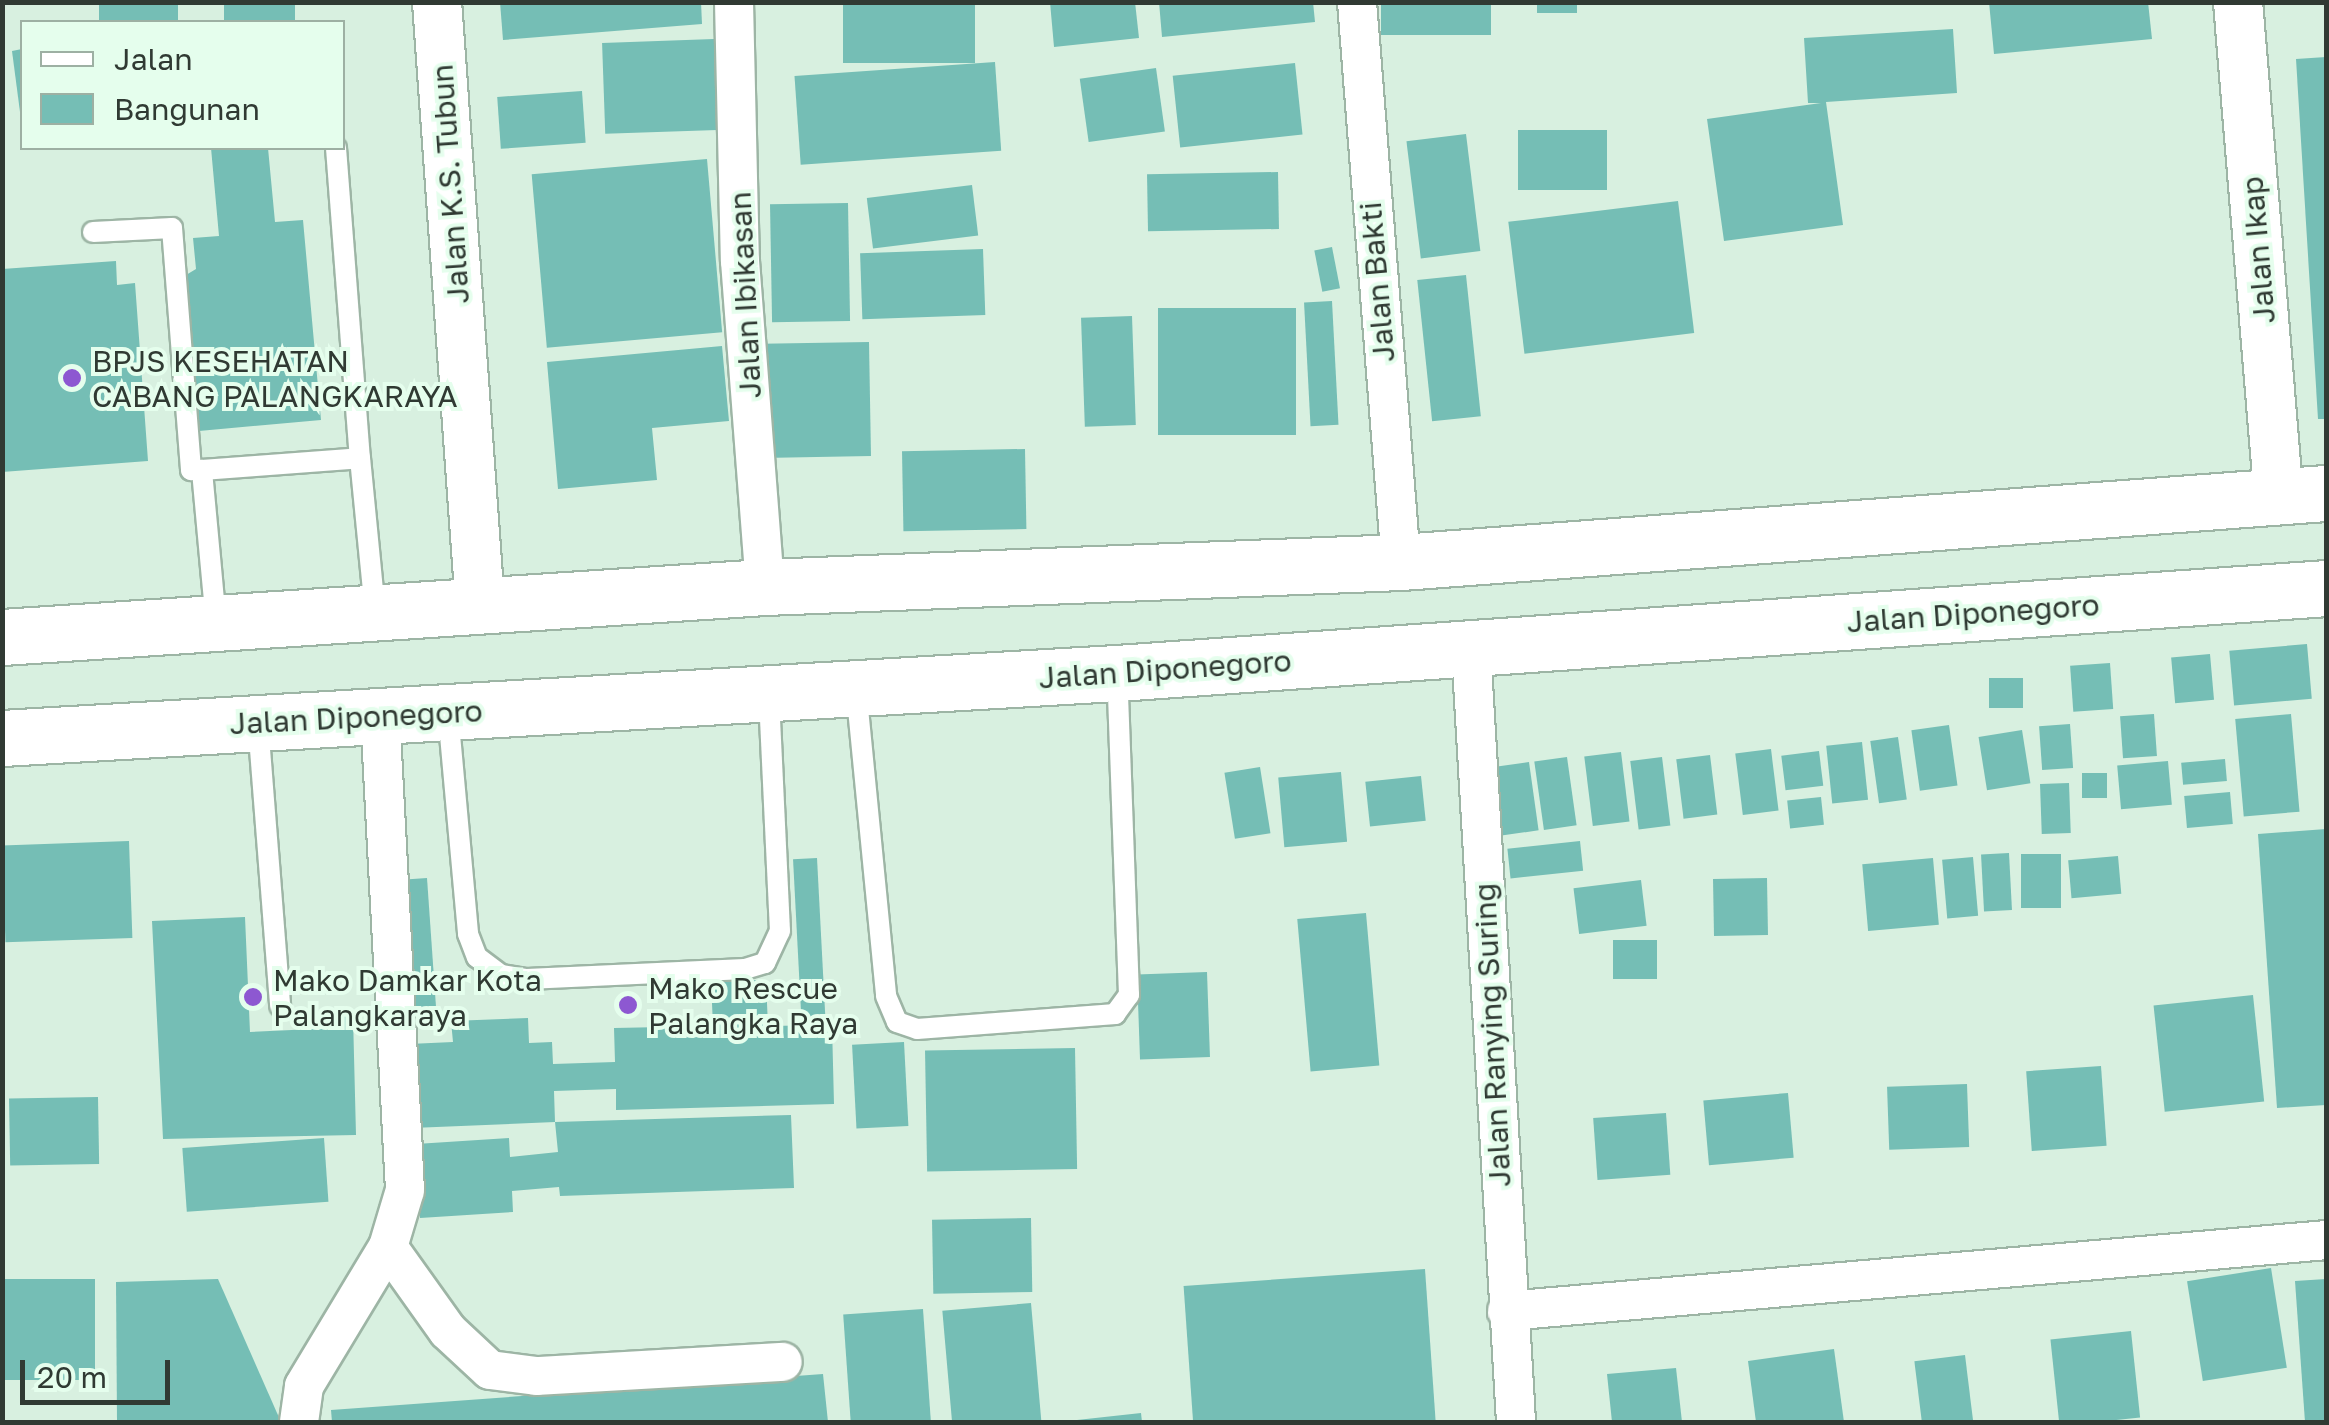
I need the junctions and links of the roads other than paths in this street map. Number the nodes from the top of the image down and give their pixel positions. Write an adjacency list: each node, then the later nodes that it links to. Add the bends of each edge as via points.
1 (437, 2): 13 (street, Jalan K.S. Tubun)
2 (734, 2): 11 (street, Jalan Ibikasan, via 740,262)
3 (1357, 2): 10 (street, Jalan Bakti)
4 (2238, 2): 9 (street, Jalan Ikap)
5 (336, 150): 7 (lane)
6 (93, 232): 8 (lane, via 172,228 191,470)
7 (360, 458): 8 (lane); 14 (lane)
8 (202, 470): 15 (lane)
9 (2303, 496): 10 (main road)
10 (1401, 562): 11 (main road)
11 (765, 587): 13 (main road)
12 (2326, 588): 17 (main road, Jalan Diponegoro)
13 (480, 605): 14 (main road)
14 (375, 614): 15 (main road)
15 (216, 624): 16 (main road)
16 (2, 637)
17 (1470, 648): 18 (main road, Jalan Diponegoro); 28 (street, Jalan Ranying Suring)
18 (1117, 673): 19 (main road, Jalan Diponegoro); 19 (lane, via 1129,995 1115,1014 917,1029 897,1022 886,996)
19 (856, 688): 20 (main road, Jalan Diponegoro)
20 (768, 690): 21 (main road, Jalan Diponegoro); 21 (lane, via 780,932 765,964 745,969 527,980 501,975 477,957 468,934)
21 (448, 712): 22 (main road, Jalan Diponegoro)
22 (380, 715): 23 (main road, Jalan Diponegoro); 27 (street, via 406,1190)
23 (258, 722): 24 (main road, Jalan Diponegoro); 25 (lane)
24 (2, 738)
25 (280, 1006)
26 (2326, 1240): 28 (street)
27 (388, 1247): 29 (street, via 448,1331 490,1370 537,1376); 30 (street, via 323,1347 304,1386)
28 (1507, 1311): 31 (street, Jalan Ranying Suring)
29 (782, 1362)
30 (299, 1422)
31 (1516, 1422)

